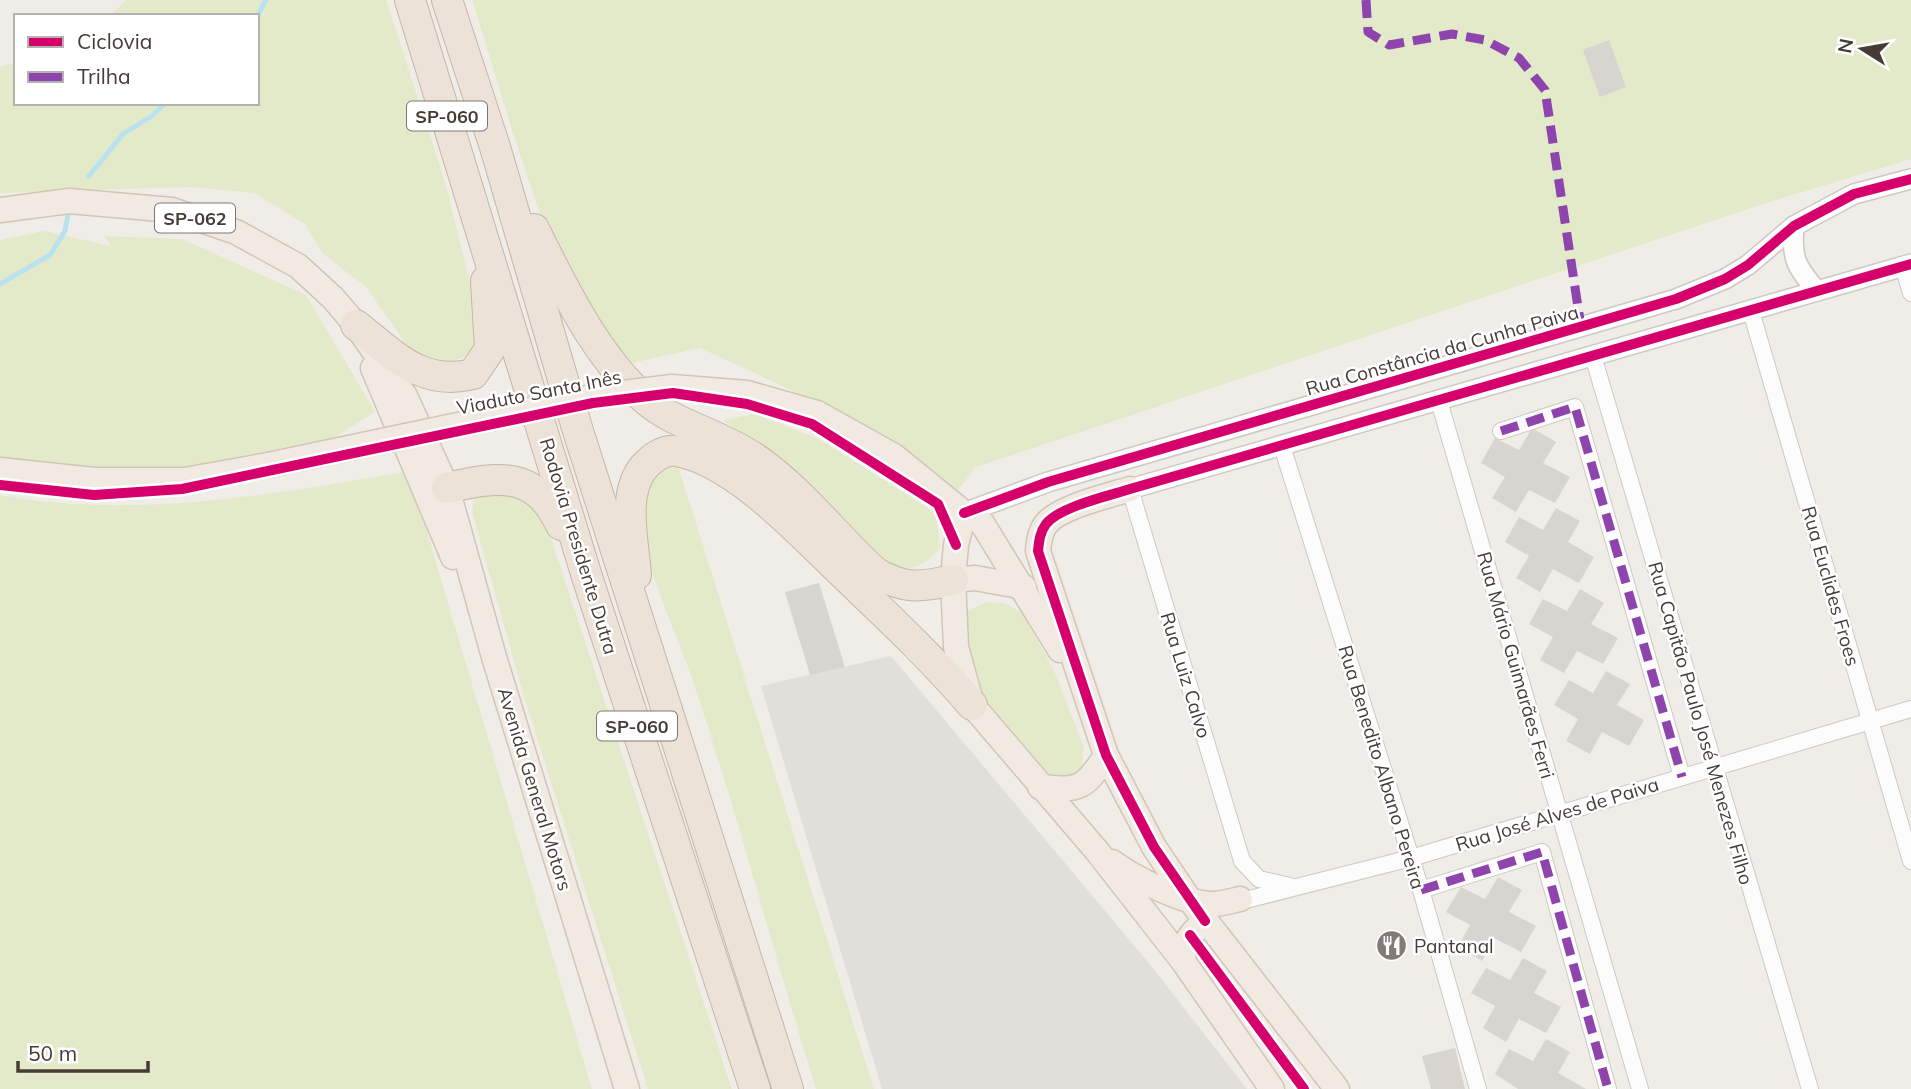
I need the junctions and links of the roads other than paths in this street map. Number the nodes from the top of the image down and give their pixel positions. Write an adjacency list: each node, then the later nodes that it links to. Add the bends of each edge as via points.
1 (410, 0): 7 (highway, Rodovia Presidente Dutra / SP-060)
2 (447, 0): 3 (highway, Rodovia Presidente Dutra / SP-060)
3 (495, 147): 23 (highway, via 588,333 644,398 757,459 876,573 899,586); 25 (highway, Rodovia Presidente Dutra / SP-060)
4 (1911, 179): 6 (street, Rua Constância da Cunha Paiva, via 1854,194)
5 (0, 210): 12 (main road, SP-062, via 69,201 172,210 236,232 298,266)
6 (1794, 226): 9 (street, via 1792,253); 21 (street, Rua Constância da Cunha Paiva, via 1748,265 1676,299 1048,482)
7 (483, 231): 12 (highway, via 490,349 473,374 432,377); 22 (highway, Rodovia Presidente Dutra / SP-060)
8 (1907, 265): 9 (street); 10 (street)
9 (1817, 291): 11 (street)
10 (1911, 293)
11 (1751, 311): 13 (street); 30 (street, Rua Euclides Froes)
12 (356, 325): 17 (main road); 19 (main road, SP-062, via 405,396)
13 (1593, 356): 14 (street); 32 (street, Rua Capitão Paulo José Menezes Filho)
14 (1439, 401): 16 (street); 35 (street, Rua Mário Guimarães Ferri)
15 (1501, 431): 33 (street, via 1575,407)
16 (1282, 446): 20 (street); 37 (street, Rua Benedito Albano Pereira)
17 (414, 465): 19 (main road); 26 (main road)
18 (0, 470): 21 (main road, Viaduto Santa Inês, bridge, via 94,480 185,480 591,397 672,387 747,393 817,413 894,456)
19 (447, 488): 22 (highway, via 493,479 515,480 537,489 553,507); 26 (main road, Avenida General Motors)
20 (1130, 489): 29 (main road, via 1062,512 1047,522 1040,535 1038,551); 40 (street, Rua Luiz Calvo, via 1242,861 1259,879)
21 (964, 513): 23 (main road); 24 (main road, Viaduto Santa Inês, via 982,523)
22 (588, 580): 47 (highway, Rodovia Presidente Dutra / SP-060)
23 (953, 580): 24 (main road, via 975,578); 27 (main road, via 956,647)
24 (1024, 587): 29 (main road, Viaduto Santa Inês)
25 (639, 621): 27 (highway, via 631,502 634,483 659,454 674,451 702,459 759,495 935,661); 48 (highway, Rodovia Presidente Dutra / SP-060)
26 (495, 657): 46 (main road, Avenida General Motors)
27 (972, 705): 34 (main road)
28 (1911, 709): 30 (street, Rua José Alves de Paiva)
29 (1094, 720): 31 (main road)
30 (1870, 721): 32 (street, Rua José Alves de Paiva); 38 (street, Rua Euclides Froes)
31 (1106, 755): 34 (main road, via 1085,784 1070,790); 39 (main road)
32 (1714, 768): 33 (street, Rua José Alves de Paiva); 54 (street, Rua Capitão Paulo José Menezes Filho)
33 (1682, 777): 35 (street, Rua José Alves de Paiva)
34 (1040, 788): 36 (main road)
35 (1559, 813): 37 (street, Rua José Alves de Paiva); 53 (street, Rua Mário Guimarães Ferri)
36 (1097, 851): 42 (main road, via 1125,871); 45 (main road)
37 (1410, 858): 40 (street, Rua José Alves de Paiva); 41 (street, Rua Benedito Albano Pereira)
38 (1911, 861)
39 (1175, 879): 42 (main road); 43 (street, via 1198,891)
40 (1296, 888): 43 (street, Rua José Alves de Paiva)
41 (1421, 890): 51 (street, Rua Benedito Albano Pereira); 52 (street, via 1542,852)
42 (1189, 899): 43 (main road, via 1213,904); 44 (main road)
43 (1240, 899): 44 (street, Rua José Alves de Paiva)
44 (1205, 921): 45 (main road, via 1190,934); 50 (main road)
45 (1183, 961): 49 (main road)
46 (626, 1089)
47 (755, 1089)
48 (788, 1089)
49 (1272, 1089)
50 (1337, 1089)
51 (1478, 1089)
52 (1608, 1089)
53 (1640, 1089)
54 (1810, 1089)

